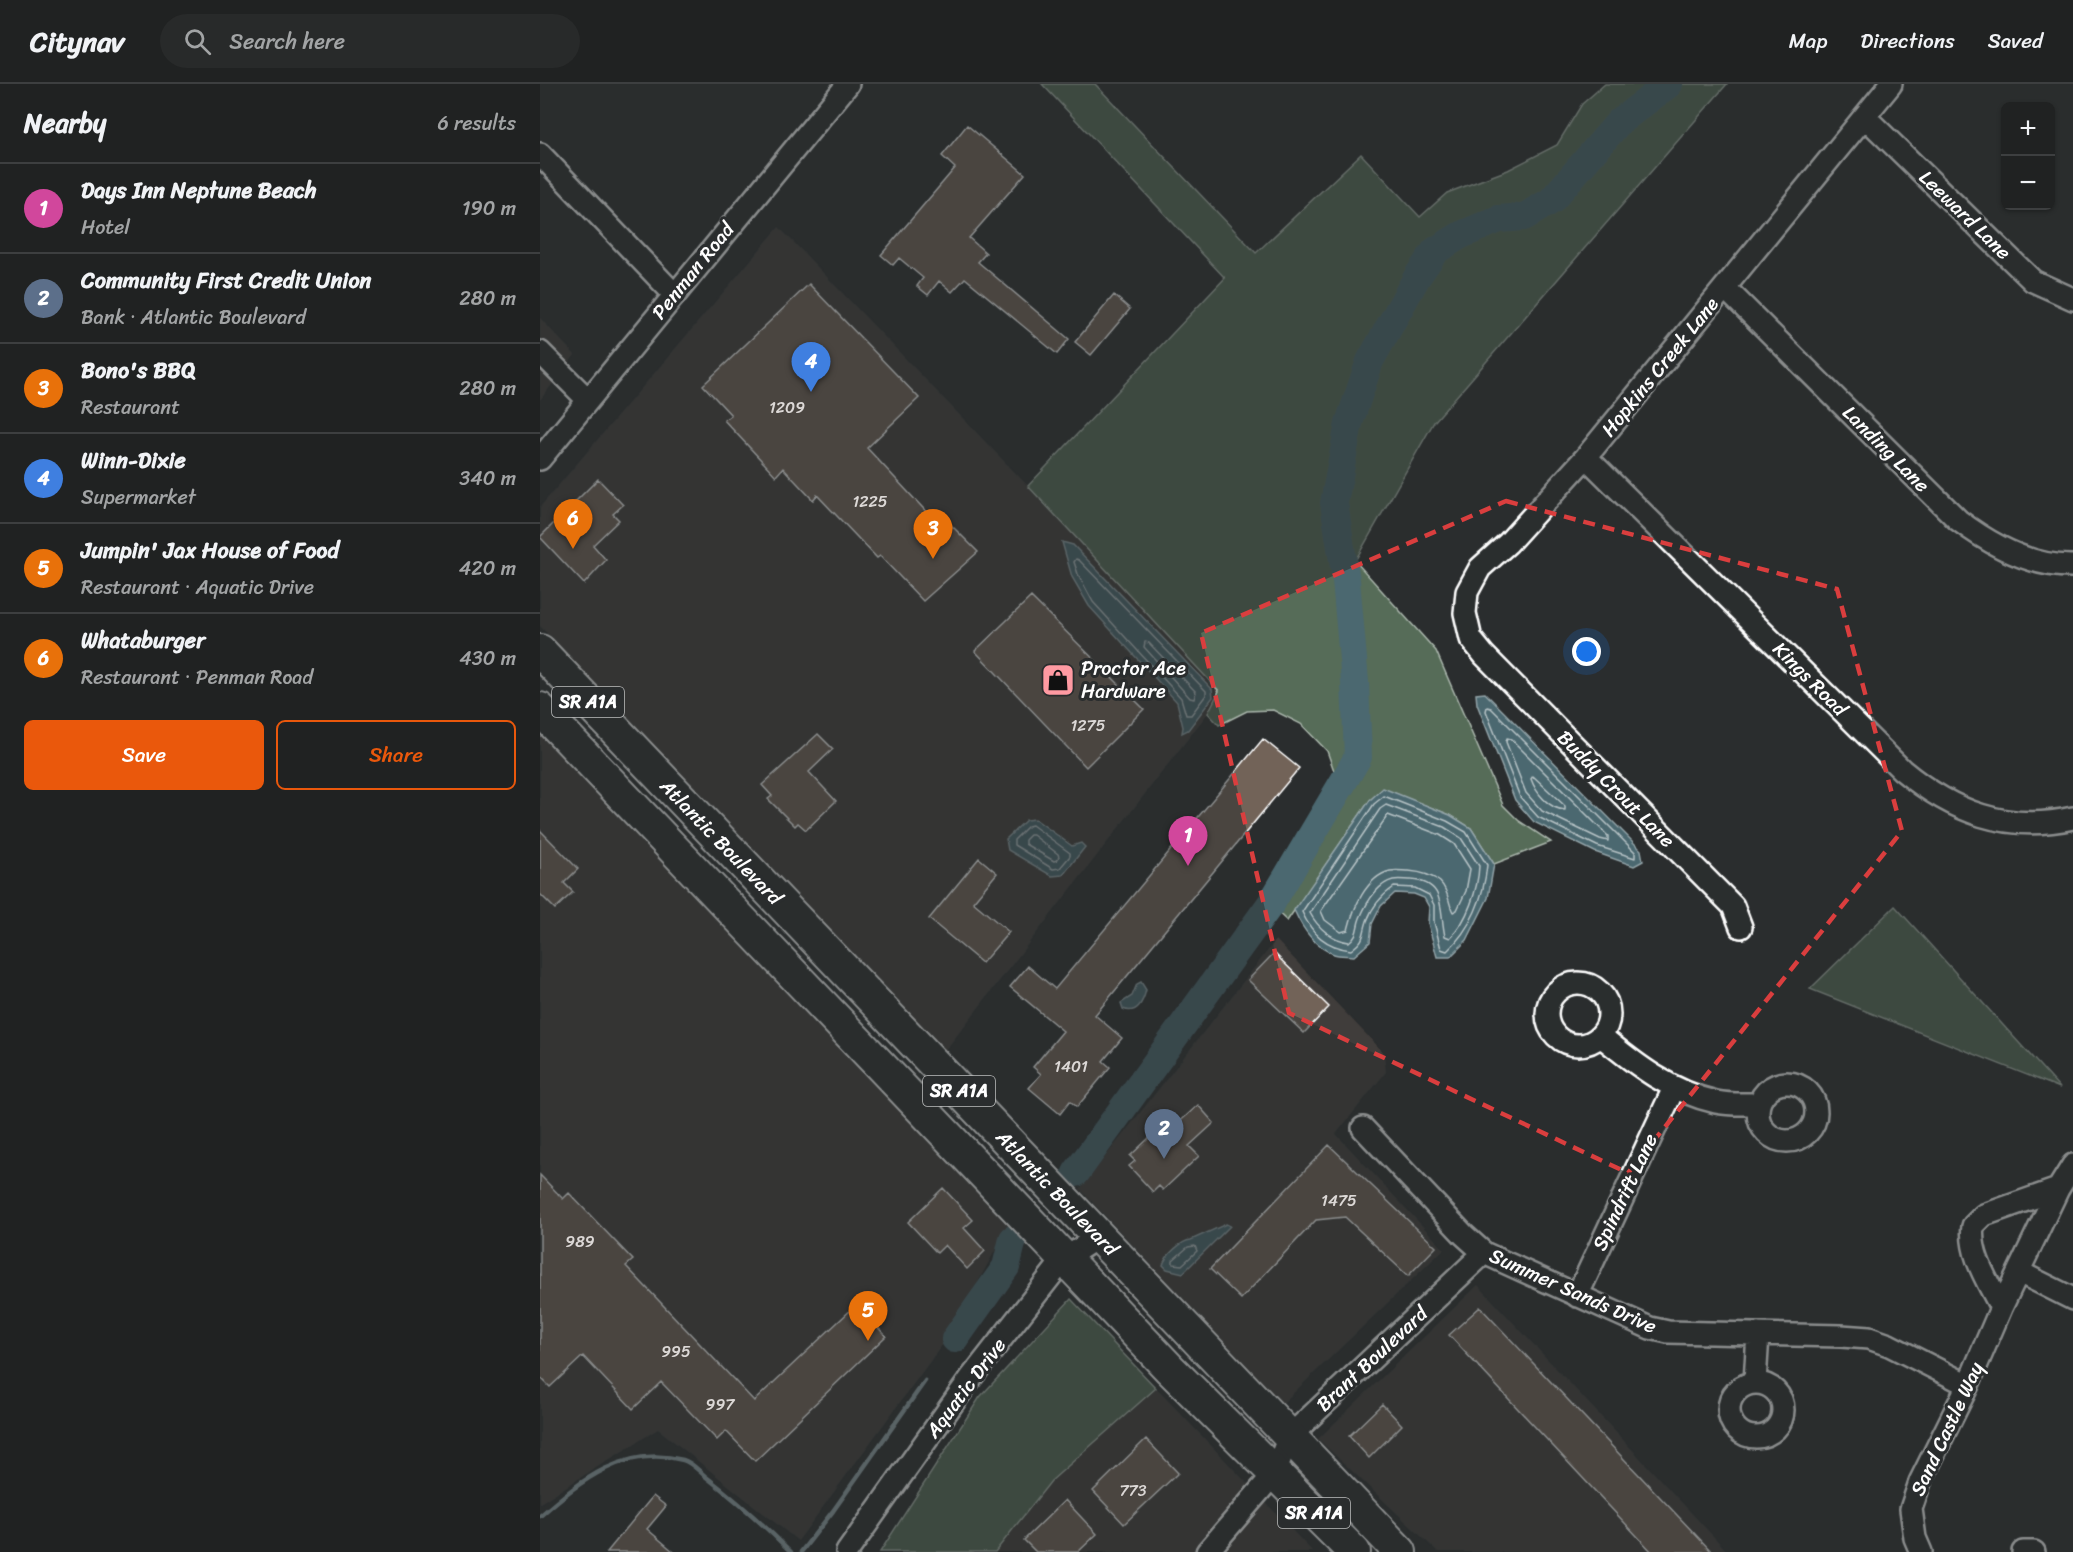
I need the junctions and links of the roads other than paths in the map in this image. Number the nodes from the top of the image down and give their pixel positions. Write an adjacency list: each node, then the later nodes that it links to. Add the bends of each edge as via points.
1 (848, 84): 6 (street, Penman Road)
2 (1891, 84): 3 (street, Hopkins Creek Lane)
3 (1865, 117): 5 (street, Hopkins Creek Lane); 7 (street, Leeward Lane, via 2033,281)
4 (540, 154): 6 (street)
5 (1725, 288): 10 (street, Hopkins Creek Lane); 12 (street, Landing Lane, via 1958,520 2005,551)
6 (674, 294): 9 (street, Penman Road)
7 (2073, 299)
8 (540, 352): 9 (street)
9 (587, 399): 11 (street, Penman Road)
10 (1586, 457): 14 (street, Hopkins Creek Lane, via 1480,568 1467,592 1465,613 1471,639); 16 (street, Kings Road, via 1926,790 1969,812 1993,818 2028,822)
11 (540, 459)
12 (2073, 566)
13 (540, 651): 24 (highway, Atlantic Boulevard / SR A1A)
14 (1484, 655): 17 (street, Buddy Crout Lane, via 1733,906)
15 (540, 710): 26 (highway, Atlantic Boulevard / SR A1A)
16 (2073, 818)
17 (1741, 927)
18 (1601, 1036): 19 (street, via 1635,1065)
19 (1674, 1088): 20 (street, via 1718,1103); 28 (street, Spindrift Lane)
20 (1758, 1104)
21 (1363, 1128): 25 (street, Summer Sands Drive)
22 (2073, 1166): 23 (street, Sand Castle Way)
23 (2058, 1189): 27 (street, Sand Castle Way); 30 (street, via 1984,1215 1972,1226 1977,1259)
24 (1098, 1237): 26 (street, Aquatic Drive); 34 (highway, Atlantic Boulevard / SR A1A)
25 (1484, 1252): 28 (street, Summer Sands Drive); 34 (street, Brant Boulevard)
26 (1064, 1259): 35 (highway, Atlantic Boulevard / SR A1A); 36 (street, Aquatic Drive, via 970,1379)
27 (2019, 1272): 29 (street); 30 (street, Sand Castle Way)
28 (1577, 1296): 31 (street, Summer Sands Drive, via 1668,1332)
29 (2073, 1299)
30 (2001, 1308): 33 (street, Sand Castle Way)
31 (1758, 1334): 32 (street); 33 (street, Summer Sands Drive, via 1869,1338)
32 (1755, 1382)
33 (1968, 1384): 40 (street, Sand Castle Way, via 1920,1482 1911,1509)
34 (1289, 1437): 35 (street, Brant Boulevard); 39 (highway, Atlantic Boulevard / SR A1A)
35 (1274, 1474): 37 (street, Brant Boulevard); 38 (highway, Atlantic Boulevard / SR A1A)
36 (847, 1552)
37 (1207, 1552)
38 (1354, 1552)
39 (1400, 1552)
40 (1921, 1552)
41 (2023, 1552): 42 (street)
42 (2034, 1552)

